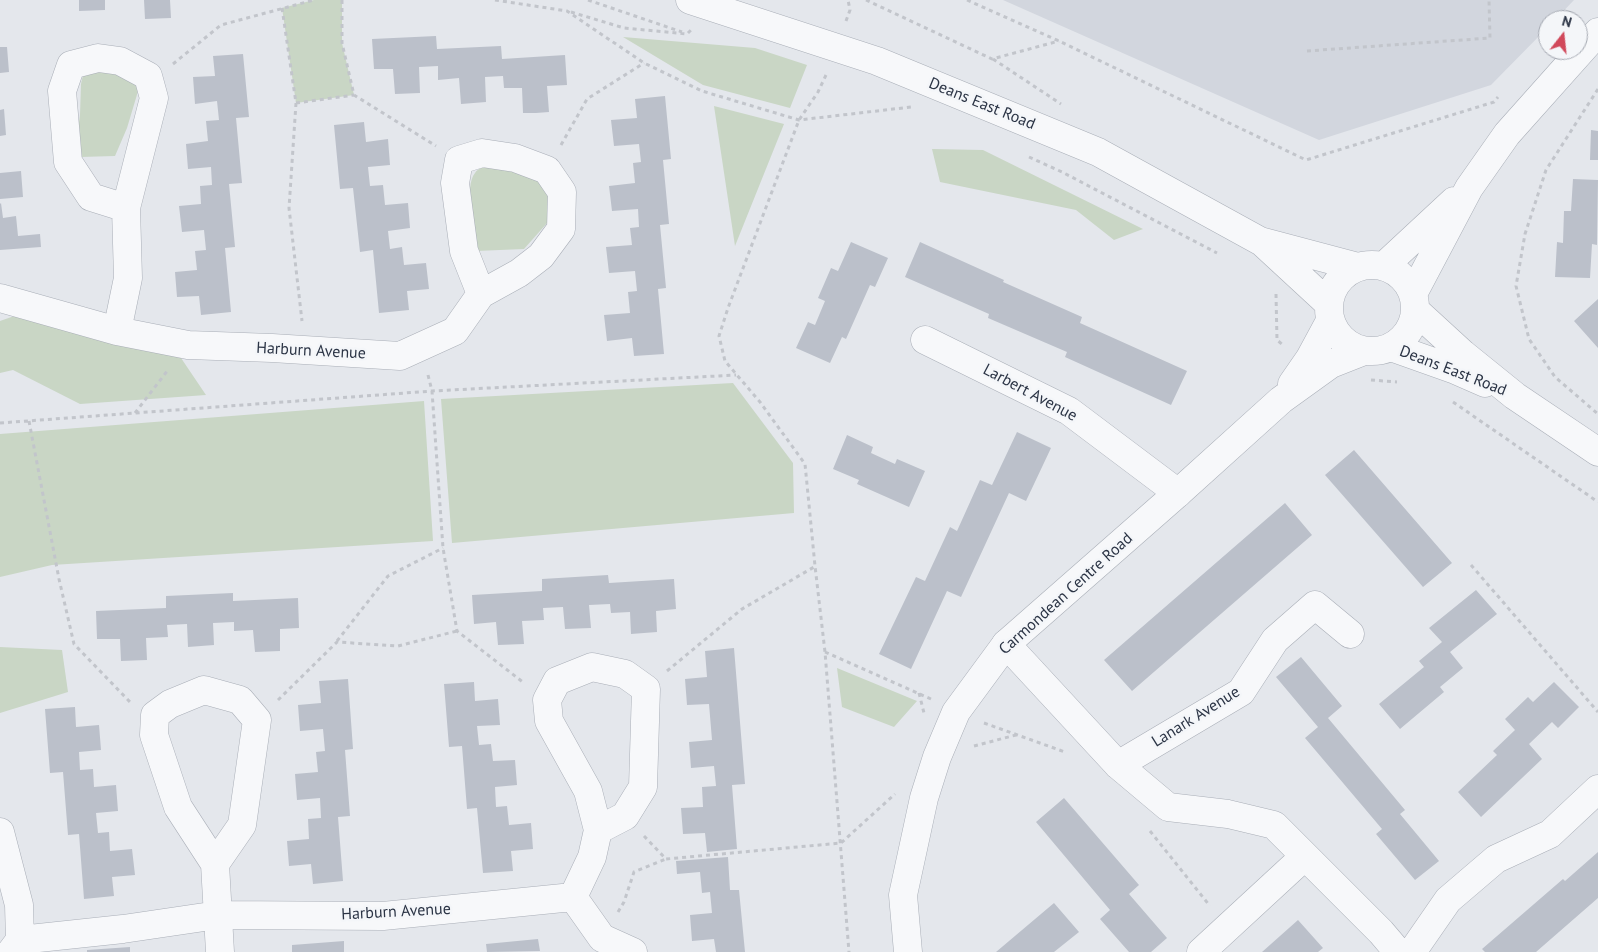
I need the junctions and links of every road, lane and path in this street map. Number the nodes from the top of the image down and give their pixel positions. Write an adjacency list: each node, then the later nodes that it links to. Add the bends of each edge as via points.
1 (314, 0): 10 (path)
2 (342, 0): 22 (path, via 342,43)
3 (495, 0): 12 (path)
4 (588, 0): 15 (path)
5 (690, 0): 11 (street, Deans East Road)
6 (848, 0): 13 (path, via 850,10)
7 (866, 0): 16 (path, via 992,59)
8 (967, 0): 16 (path)
9 (1489, 0): 17 (path, via 1490,38)
10 (282, 8): 20 (path, via 221,25 178,62); 24 (path)
11 (716, 8): 15 (path); 32 (street, Deans East Road, via 877,61 1098,152)
12 (567, 11): 15 (path, via 624,28); 18 (path)
13 (845, 22)
14 (1598, 32): 30 (street, via 1507,134)
15 (686, 34)
16 (1059, 41): 23 (path, via 1306,160 1494,102)
17 (1307, 51)
18 (644, 62): 26 (path, via 702,91); 29 (path, via 587,99)
19 (828, 70): 26 (path)
20 (148, 76): 31 (street, via 154,98); 31 (street, via 120,61 98,58 70,65 62,91 68,162 91,197)
21 (1598, 88): 55 (path, via 1546,170 1525,234 1516,286 1529,339 1556,377)
22 (354, 95): 24 (path); 28 (path)
23 (1500, 95)
24 (296, 103): 44 (path, via 289,208)
25 (913, 107): 26 (path)
26 (799, 120): 47 (path, via 719,336 725,361)
27 (1027, 156): 33 (path)
28 (459, 160): 29 (street, via 482,153 515,158); 36 (street, via 455,183 464,251)
29 (547, 170): 36 (street, Harburn Avenue, via 562,192 561,229 541,256)
30 (1469, 188): 34 (street); 38 (street)
31 (126, 208): 40 (street, via 128,278)
32 (1260, 241): 34 (street, Deans East Road); 39 (street, Deans East Road)
33 (1225, 257)
34 (1370, 266): 38 (street, via 1396,272 1406,282); 39 (street, via 1343,275 1333,288)
35 (1276, 291): 46 (path, via 1278,340)
36 (481, 294): 44 (street, Harburn Avenue, via 454,331 400,356)
37 (0, 298): 40 (street, Harburn Avenue)
38 (1414, 302): 43 (street, via 1411,326); 51 (street, Deans East Road, via 1463,354)
39 (1329, 312): 45 (street, via 1335,332 1353,347); 46 (street, Carmondean Centre Road)
40 (117, 331): 42 (street, Harburn Avenue)
41 (924, 340): 59 (street, Larbert Avenue, via 1069,411)
42 (188, 345): 44 (street, Harburn Avenue); 54 (path)
43 (1391, 347): 45 (street); 51 (street, Deans East Road)
44 (305, 350)
45 (1364, 351): 52 (street, Carmondean Centre Road, via 1330,364)
46 (1304, 366): 52 (street, Carmondean Centre Road)
47 (736, 375): 50 (path); 63 (path, via 805,464)
48 (1365, 380): 49 (path)
49 (1404, 382)
50 (432, 390): 54 (path); 61 (path)
51 (1515, 396): 58 (street, Deans East Road)
52 (1281, 400): 59 (street, Carmondean Centre Road)
53 (1449, 400): 60 (path)
54 (135, 413): 56 (path)
55 (1598, 414)
56 (29, 421): 57 (path); 73 (path, via 74,644 127,700)
57 (0, 423)
58 (1598, 452)
59 (1178, 493): 67 (street, Carmondean Centre Road)
60 (1598, 502)
61 (443, 548): 64 (path); 66 (path, via 388,576)
62 (1471, 565): 72 (path)
63 (815, 566): 68 (path); 69 (path, via 742,609)
64 (457, 631): 66 (path, via 398,646); 70 (path)
65 (1350, 634): 78 (street, Lanark Avenue, via 1315,605 1275,640 1241,692)
66 (337, 642): 74 (path)
67 (1006, 644): 71 (street, Carmondean Centre Road); 78 (street)
68 (825, 652): 71 (path); 85 (path)
69 (646, 689): 70 (street, via 625,674 592,667 557,681); 81 (street, via 643,787)
70 (547, 700): 82 (street, via 549,720 588,791)
71 (956, 712): 75 (path); 77 (street, Carmondean Centre Road)
72 (1598, 712)
73 (155, 715): 74 (street, via 170,704 204,690 240,700); 88 (street, via 154,734 178,807)
74 (257, 720): 88 (street, via 242,825)
75 (1017, 734): 76 (path); 77 (path)
76 (1069, 754)
77 (937, 757): 97 (street, Carmondean Centre Road, via 924,798 903,895)
78 (1118, 765): 86 (street, via 1168,807 1228,814 1274,825)
79 (900, 790): 85 (path)
80 (1598, 790): 100 (street, via 1550,834 1496,859 1448,900)
81 (625, 816): 82 (street); 87 (path)
82 (598, 830): 89 (street, via 592,857)
83 (1149, 830): 91 (path)
84 (0, 832): 93 (street, Harburn Avenue, via 19,905)
85 (841, 843): 87 (path); 96 (path)
86 (1305, 856): 91 (street); 99 (street)
87 (666, 859): 92 (path, via 634,872 624,902)
88 (215, 864): 90 (street)
89 (573, 897): 90 (street, Harburn Avenue, via 383,916); 92 (street)
90 (218, 914): 93 (street, Harburn Avenue); 94 (street)
91 (1228, 928): 98 (street)
92 (599, 945): 95 (street)
93 (16, 946)
94 (220, 952)
95 (633, 952)
96 (850, 952)
97 (908, 952)
98 (1202, 952)
99 (1398, 952)
100 (1412, 952)

